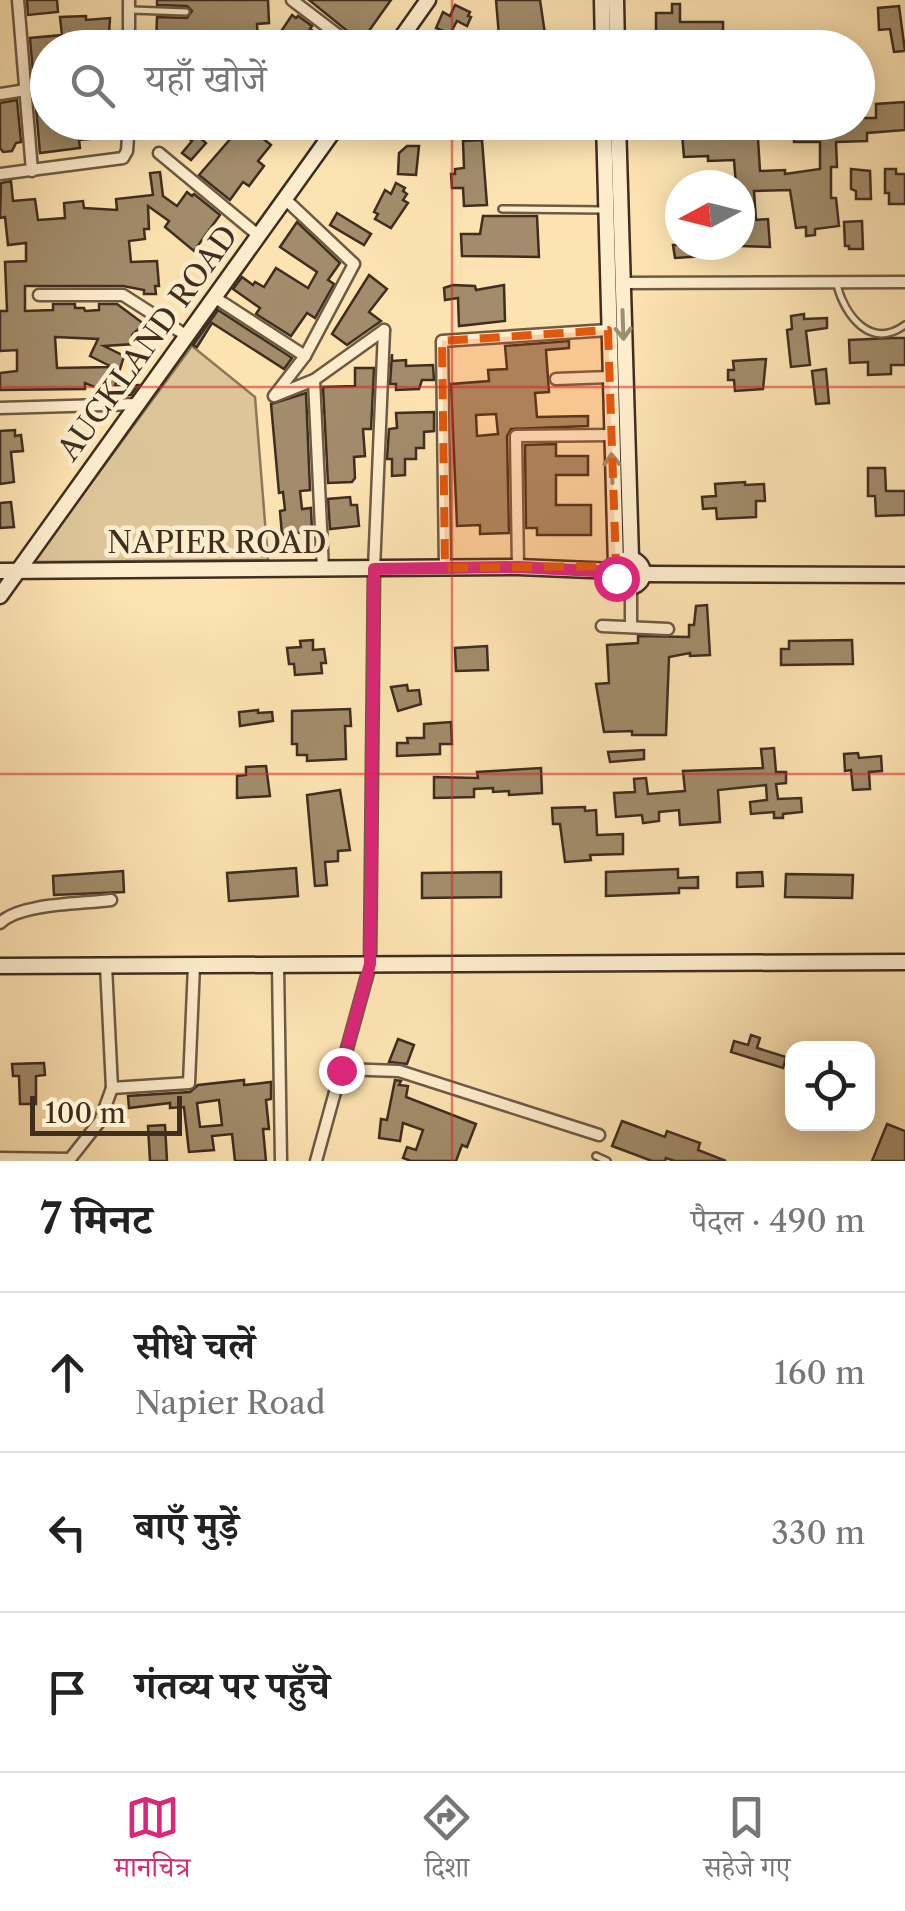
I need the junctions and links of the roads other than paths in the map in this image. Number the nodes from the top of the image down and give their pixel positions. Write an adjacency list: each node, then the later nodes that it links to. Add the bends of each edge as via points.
1 (18, 0): 12 (street)
2 (292, 0): 8 (street)
3 (428, 0): 9 (street)
4 (602, 0): 10 (street)
5 (616, 0): 11 (street)
6 (129, 5): 7 (lane)
7 (186, 12)
8 (331, 30)
9 (407, 30)
10 (603, 30)
11 (616, 30)
12 (26, 90): 13 (street); 19 (street)
13 (0, 94)
14 (128, 140): 19 (street, via 123,158)
15 (328, 140): 21 (street, AUCKLAND ROAD)
16 (604, 140): 23 (street)
17 (618, 140): 27 (street)
18 (160, 154): 24 (street)
19 (32, 171): 20 (street)
20 (0, 174)
21 (285, 199): 24 (street, AUCKLAND ROAD); 33 (street, via 354,264)
22 (502, 210): 23 (lane)
23 (606, 210): 31 (street)
24 (259, 236): 29 (street, AUCKLAND ROAD)
25 (836, 282): 26 (street); 27 (street); 30 (lane, via 859,327 888,334)
26 (905, 282)
27 (621, 283): 40 (street, one-way to 40)
28 (39, 296): 32 (street, via 123,295)
29 (214, 297): 32 (street, AUCKLAND ROAD); 33 (street)
30 (905, 325)
31 (608, 330): 34 (street); 42 (street, via 442,340)
32 (187, 336): 37 (street, AUCKLAND ROAD)
33 (305, 356): 36 (street, via 274,396)
34 (609, 377): 35 (street); 39 (street)
35 (556, 379)
36 (314, 380): 43 (street, via 384,330); 45 (street)
37 (138, 404): 38 (street); 47 (street, AUCKLAND ROAD)
38 (0, 408)
39 (611, 435): 41 (street, via 516,436); 44 (street, one-way to 39)
40 (631, 558): 44 (street); 48 (street)
41 (518, 567): 42 (street, NAPIER ROAD); 44 (street, NAPIER ROAD)
42 (444, 568): 43 (street, NAPIER ROAD)
43 (374, 569): 45 (street, NAPIER ROAD); 58 (street)
44 (615, 569): 50 (street, via 619,583)
45 (322, 570): 47 (street, NAPIER ROAD)
46 (0, 571): 47 (street, NAPIER ROAD)
47 (18, 571): 51 (street, AUCKLAND ROAD)
48 (644, 574): 49 (street); 50 (street)
49 (905, 575)
50 (630, 587): 53 (street)
51 (0, 596)
52 (602, 626): 53 (street)
53 (631, 627): 54 (street)
54 (668, 630)
55 (111, 900): 56 (street, via 25,910)
56 (0, 923)
57 (905, 962): 58 (street)
58 (370, 964): 60 (street); 63 (street)
59 (194, 965): 60 (street); 62 (street); 64 (street, via 189,1082)
60 (278, 965): 68 (street)
61 (0, 966): 62 (street)
62 (106, 966): 64 (street)
63 (341, 1070): 65 (street, via 399,1071); 69 (street)
64 (112, 1088): 67 (street, via 100,1121 70,1159)
65 (599, 1135)
66 (596, 1156): 70 (lane)
67 (0, 1158)
68 (281, 1161)
69 (316, 1161)
70 (607, 1161)

